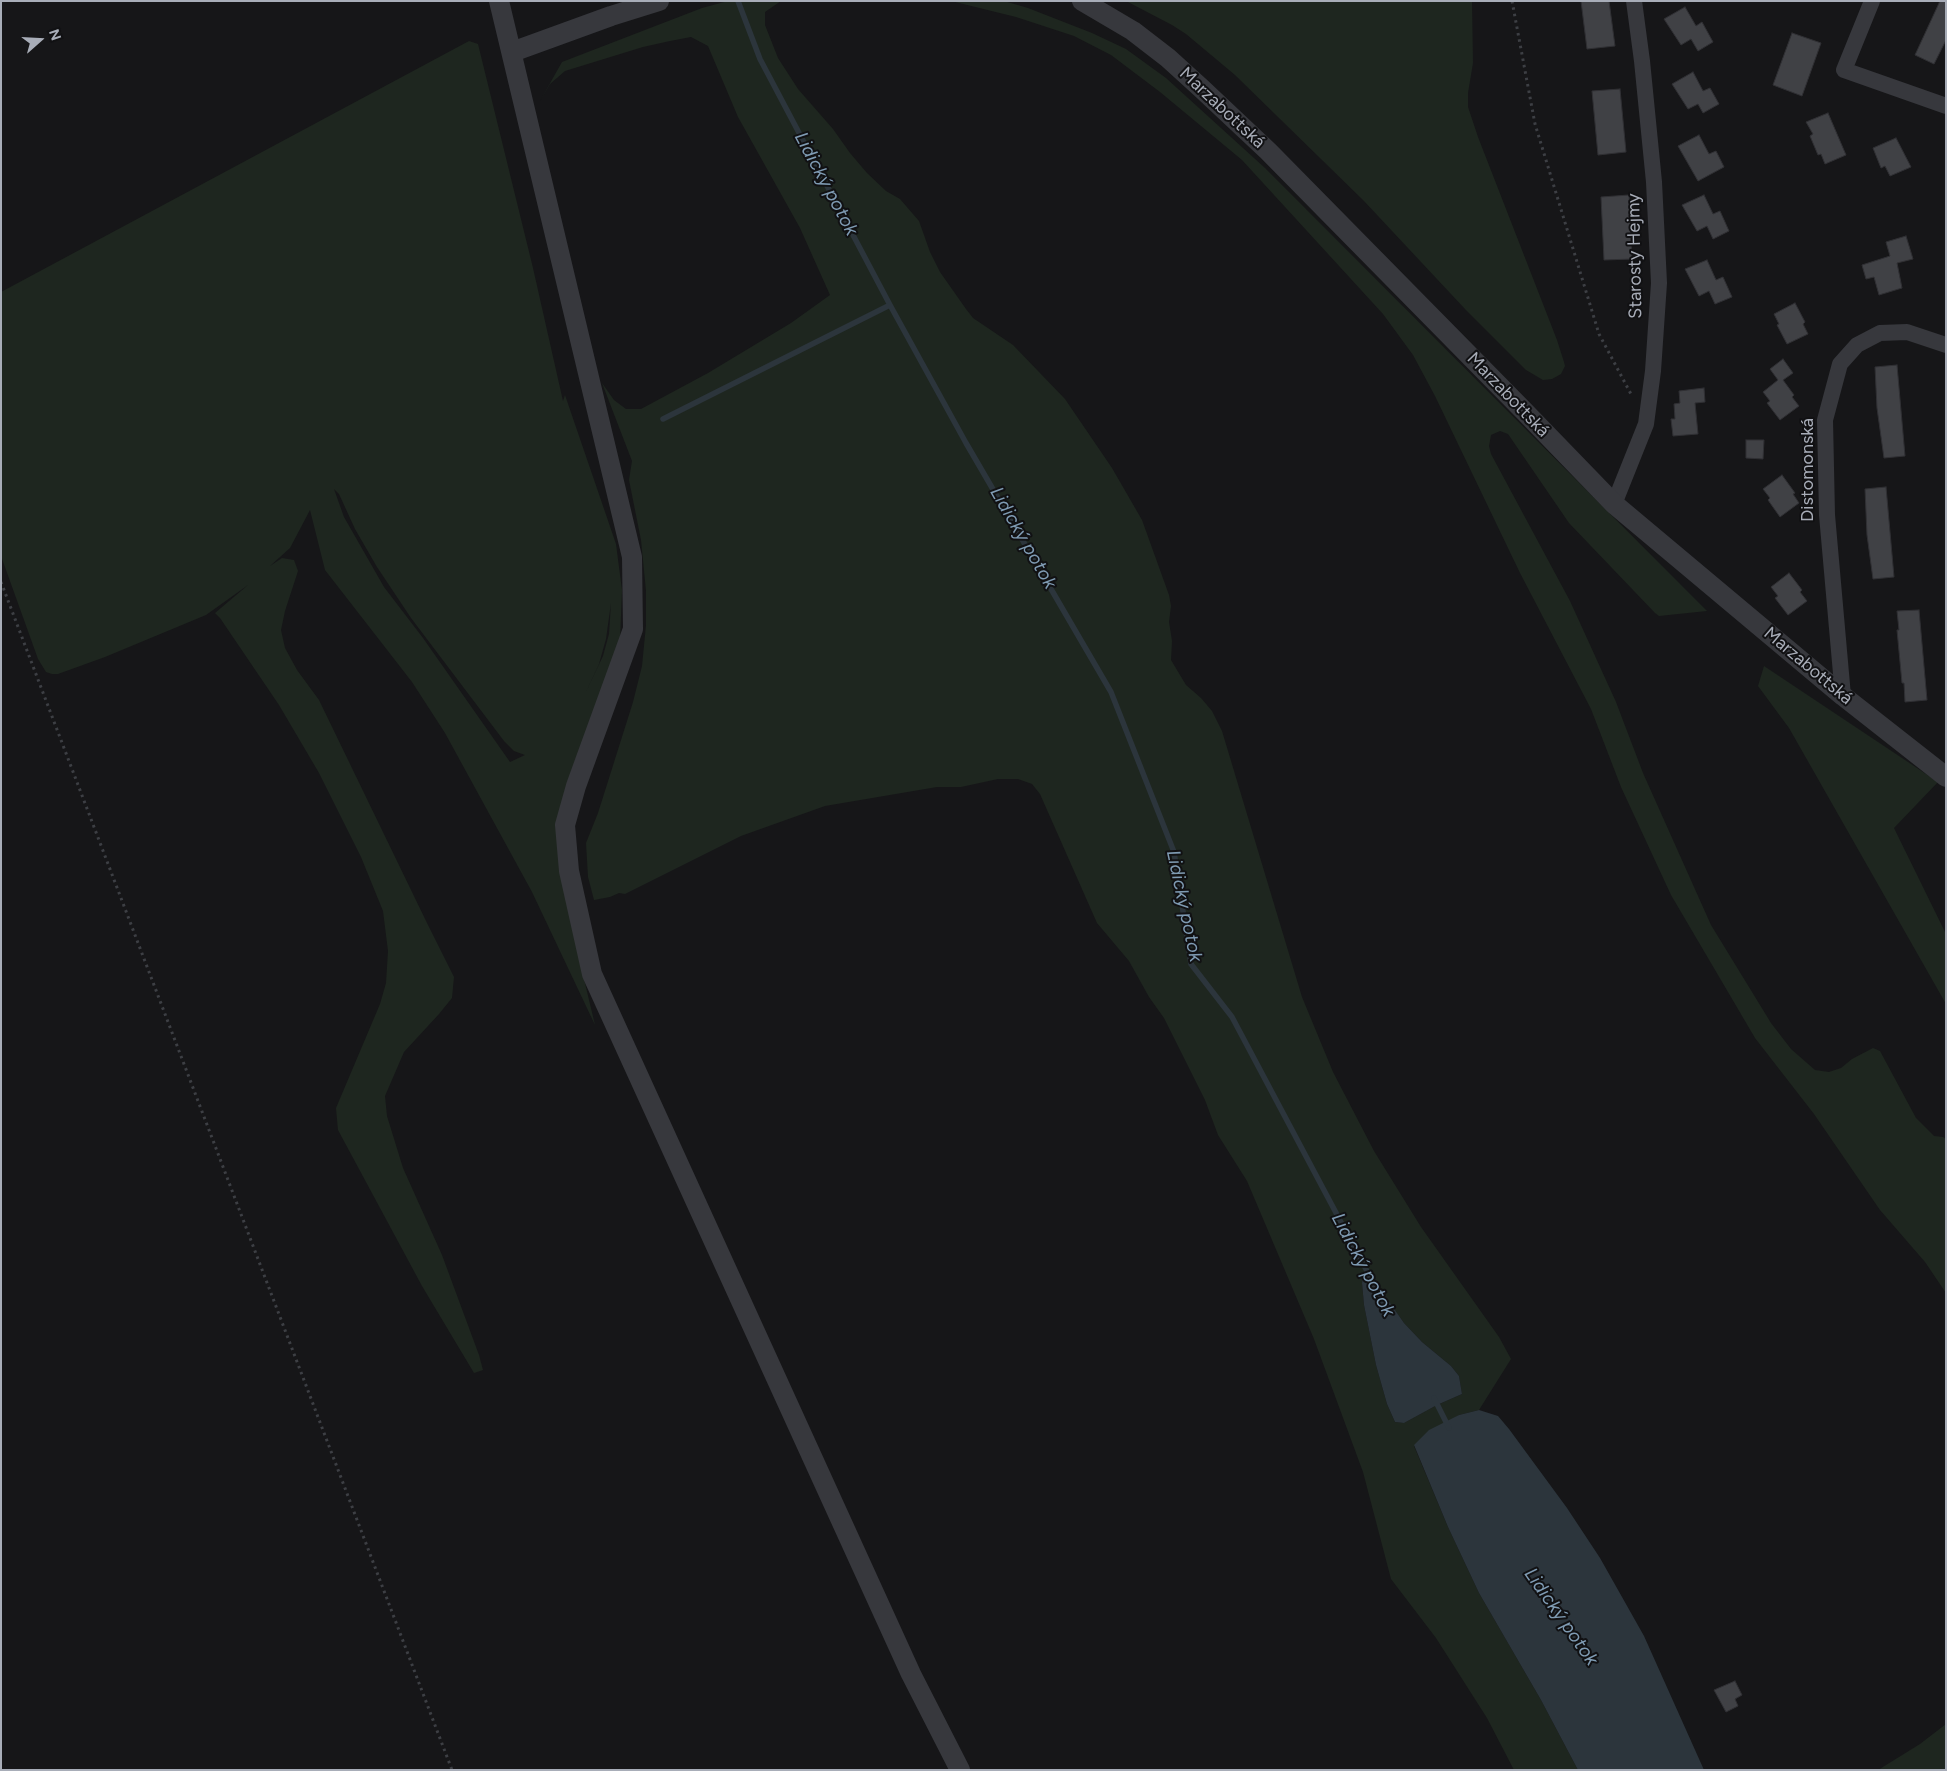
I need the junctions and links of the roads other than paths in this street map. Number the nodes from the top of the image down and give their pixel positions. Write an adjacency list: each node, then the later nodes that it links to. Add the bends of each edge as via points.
1 (499, 1): 6 (street)
2 (659, 1): 6 (street)
3 (1082, 1): 9 (street, Marzabottská, via 1133,31 1168,58 1268,151)
4 (1634, 1): 9 (street, Starosty Hejmy, via 1654,182 1658,283 1646,424)
5 (1872, 1): 7 (street, via 1844,70)
6 (512, 52): 12 (street, via 632,557 632,629 565,825 569,871 592,974 911,1674)
7 (1945, 104)
8 (1946, 345): 10 (street, Distomonská, via 1907,332 1880,333 1857,345 1840,364 1825,420 1827,515)
9 (1614, 504): 10 (street, Marzabottská)
10 (1843, 696): 11 (street, Marzabottská)
11 (1946, 777)
12 (960, 1770)

